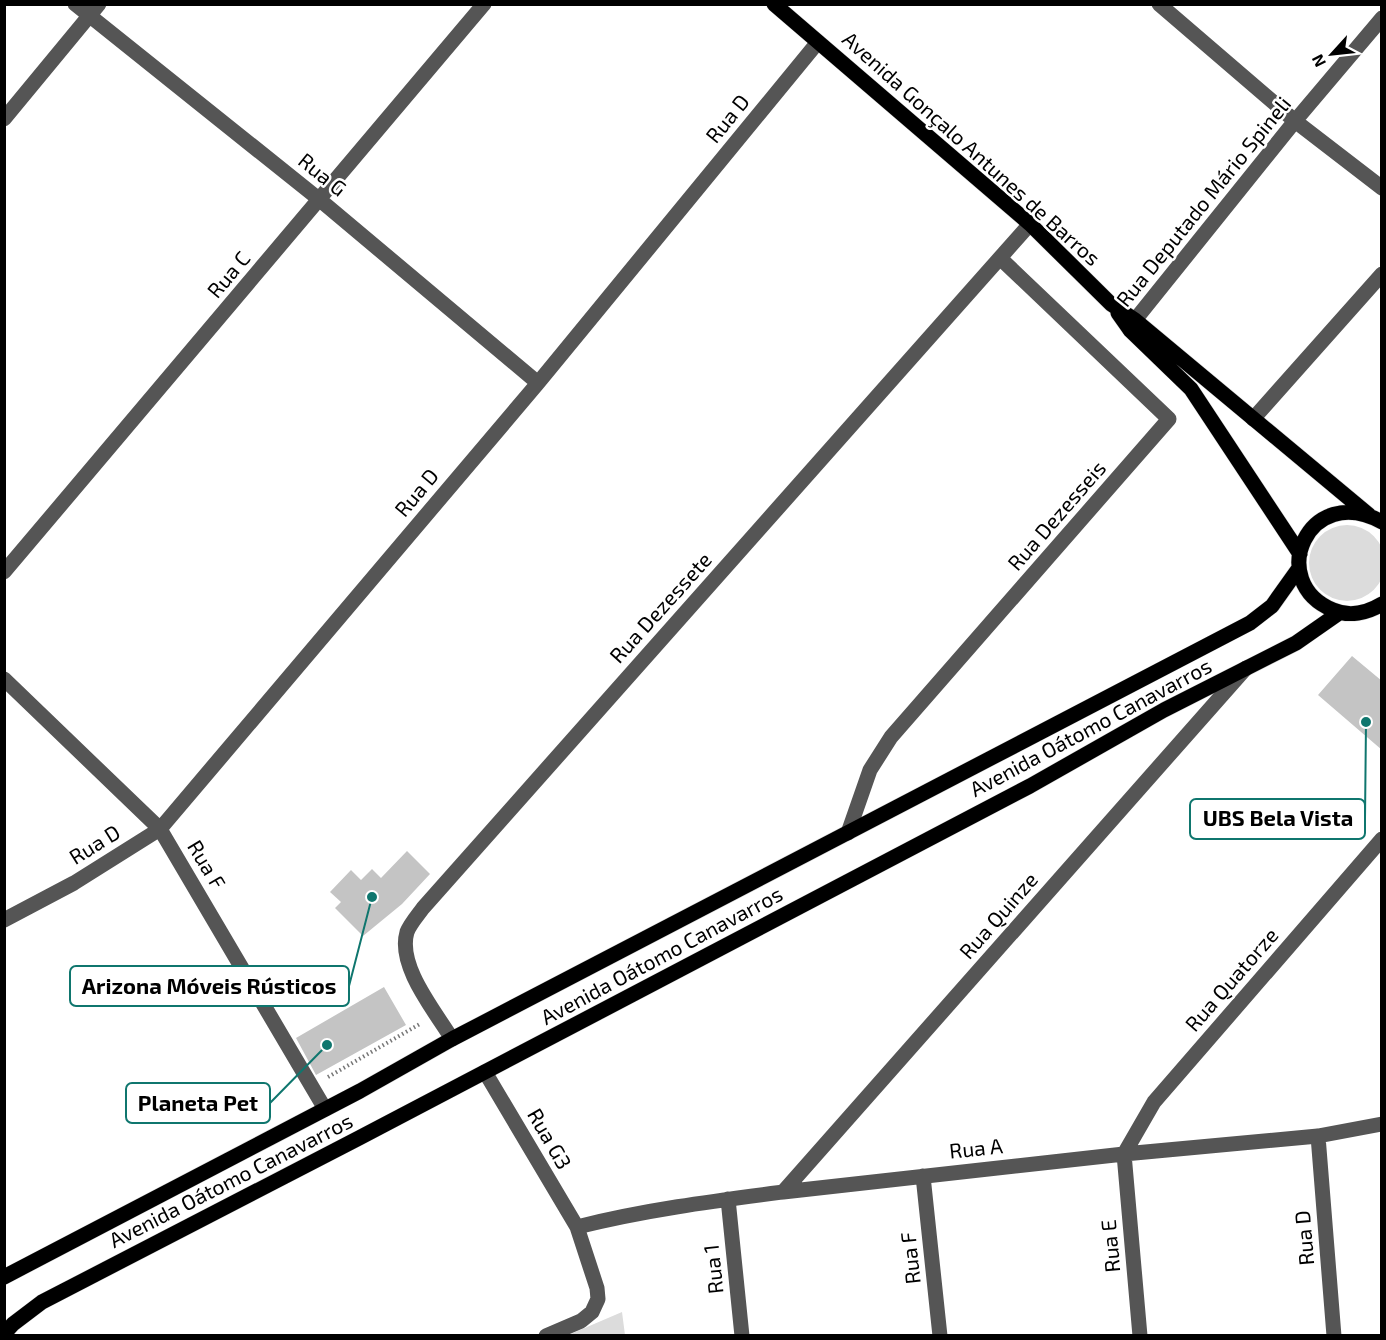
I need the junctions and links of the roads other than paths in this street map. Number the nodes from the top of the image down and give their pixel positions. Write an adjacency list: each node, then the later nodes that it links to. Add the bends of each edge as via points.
1 (75, 4): 5 (street, Rua G)
2 (484, 4): 11 (street, Rua C)
3 (774, 4): 7 (main road, Avenida Gonçalo Antunes de Barros)
4 (1159, 4): 9 (street)
5 (94, 10): 8 (street); 11 (street, Rua G)
6 (1382, 18): 9 (street, Rua Deputado Mário Spineli)
7 (818, 42): 12 (main road, Avenida Gonçalo Antunes de Barros); 16 (street, Rua D)
8 (4, 119)
9 (1295, 121): 10 (street); 15 (street, Rua Deputado Mário Spineli)
10 (1382, 188)
11 (320, 200): 16 (street, Rua G); 20 (street, Rua C)
12 (1030, 224): 13 (street, Rua Dezessete); 15 (main road, Avenida Gonçalo Antunes de Barros)
13 (1000, 258): 26 (street, Rua Dezesseis, via 1170,419 891,737 870,770); 29 (street, Rua Dezessete, via 423,908 407,931 410,971)
14 (1382, 274): 17 (street)
15 (1133, 325): 17 (main road, Avenida Gonçalo Antunes de Barros); 19 (main road, Avenida Gonçalo Antunes de Barros, via 1191,389)
16 (538, 383): 25 (street, Rua D)
17 (1253, 418): 18 (main road, Avenida Gonçalo Antunes de Barros)
18 (1375, 518): 19 (main road, Avenida Oátomo Canavarros, via 1354,511 1325,518 1305,539)
19 (1299, 561): 22 (main road, Avenida Gonçalo Antunes de Barros, via 1304,584 1312,597); 26 (main road, Avenida Oátomo Canavarros, via 1272,606 1250,623)
20 (4, 572)
21 (1379, 607): 22 (main road)
22 (1339, 613): 23 (main road, Avenida Oátomo Canavarros, via 1296,643)
23 (1247, 668): 30 (main road, Avenida Oátomo Canavarros); 36 (street, Rua Quinze)
24 (4, 679): 25 (street, Rua F)
25 (160, 829): 28 (street, Rua D, via 74,883); 31 (street, Rua F)
26 (848, 833): 29 (main road, Avenida Oátomo Canavarros)
27 (1382, 839): 34 (street, Rua Quatorze, via 1154,1102)
28 (4, 920)
29 (452, 1039): 31 (main road, Avenida Oátomo Canavarros)
30 (485, 1072): 38 (street, Rua G3); 40 (main road, Avenida Oátomo Canavarros, via 42,1302)
31 (325, 1109): 39 (main road, Avenida Oátomo Canavarros)
32 (1382, 1124): 33 (street, Rua A)
33 (1318, 1136): 34 (street, Rua A); 45 (street, Rua D)
34 (1124, 1154): 35 (street, Rua A); 44 (street, Rua E)
35 (924, 1176): 36 (street, Rua A); 43 (street, Rua F)
36 (783, 1192): 37 (street, Rua A)
37 (728, 1199): 38 (street, Rua A); 42 (street, Rua 1)
38 (577, 1227): 41 (street, Rua G3, via 598,1299 592,1312 581,1321)
39 (4, 1277)
40 (4, 1334)
41 (546, 1335)
42 (742, 1335)
43 (940, 1335)
44 (1140, 1335)
45 (1334, 1335)

